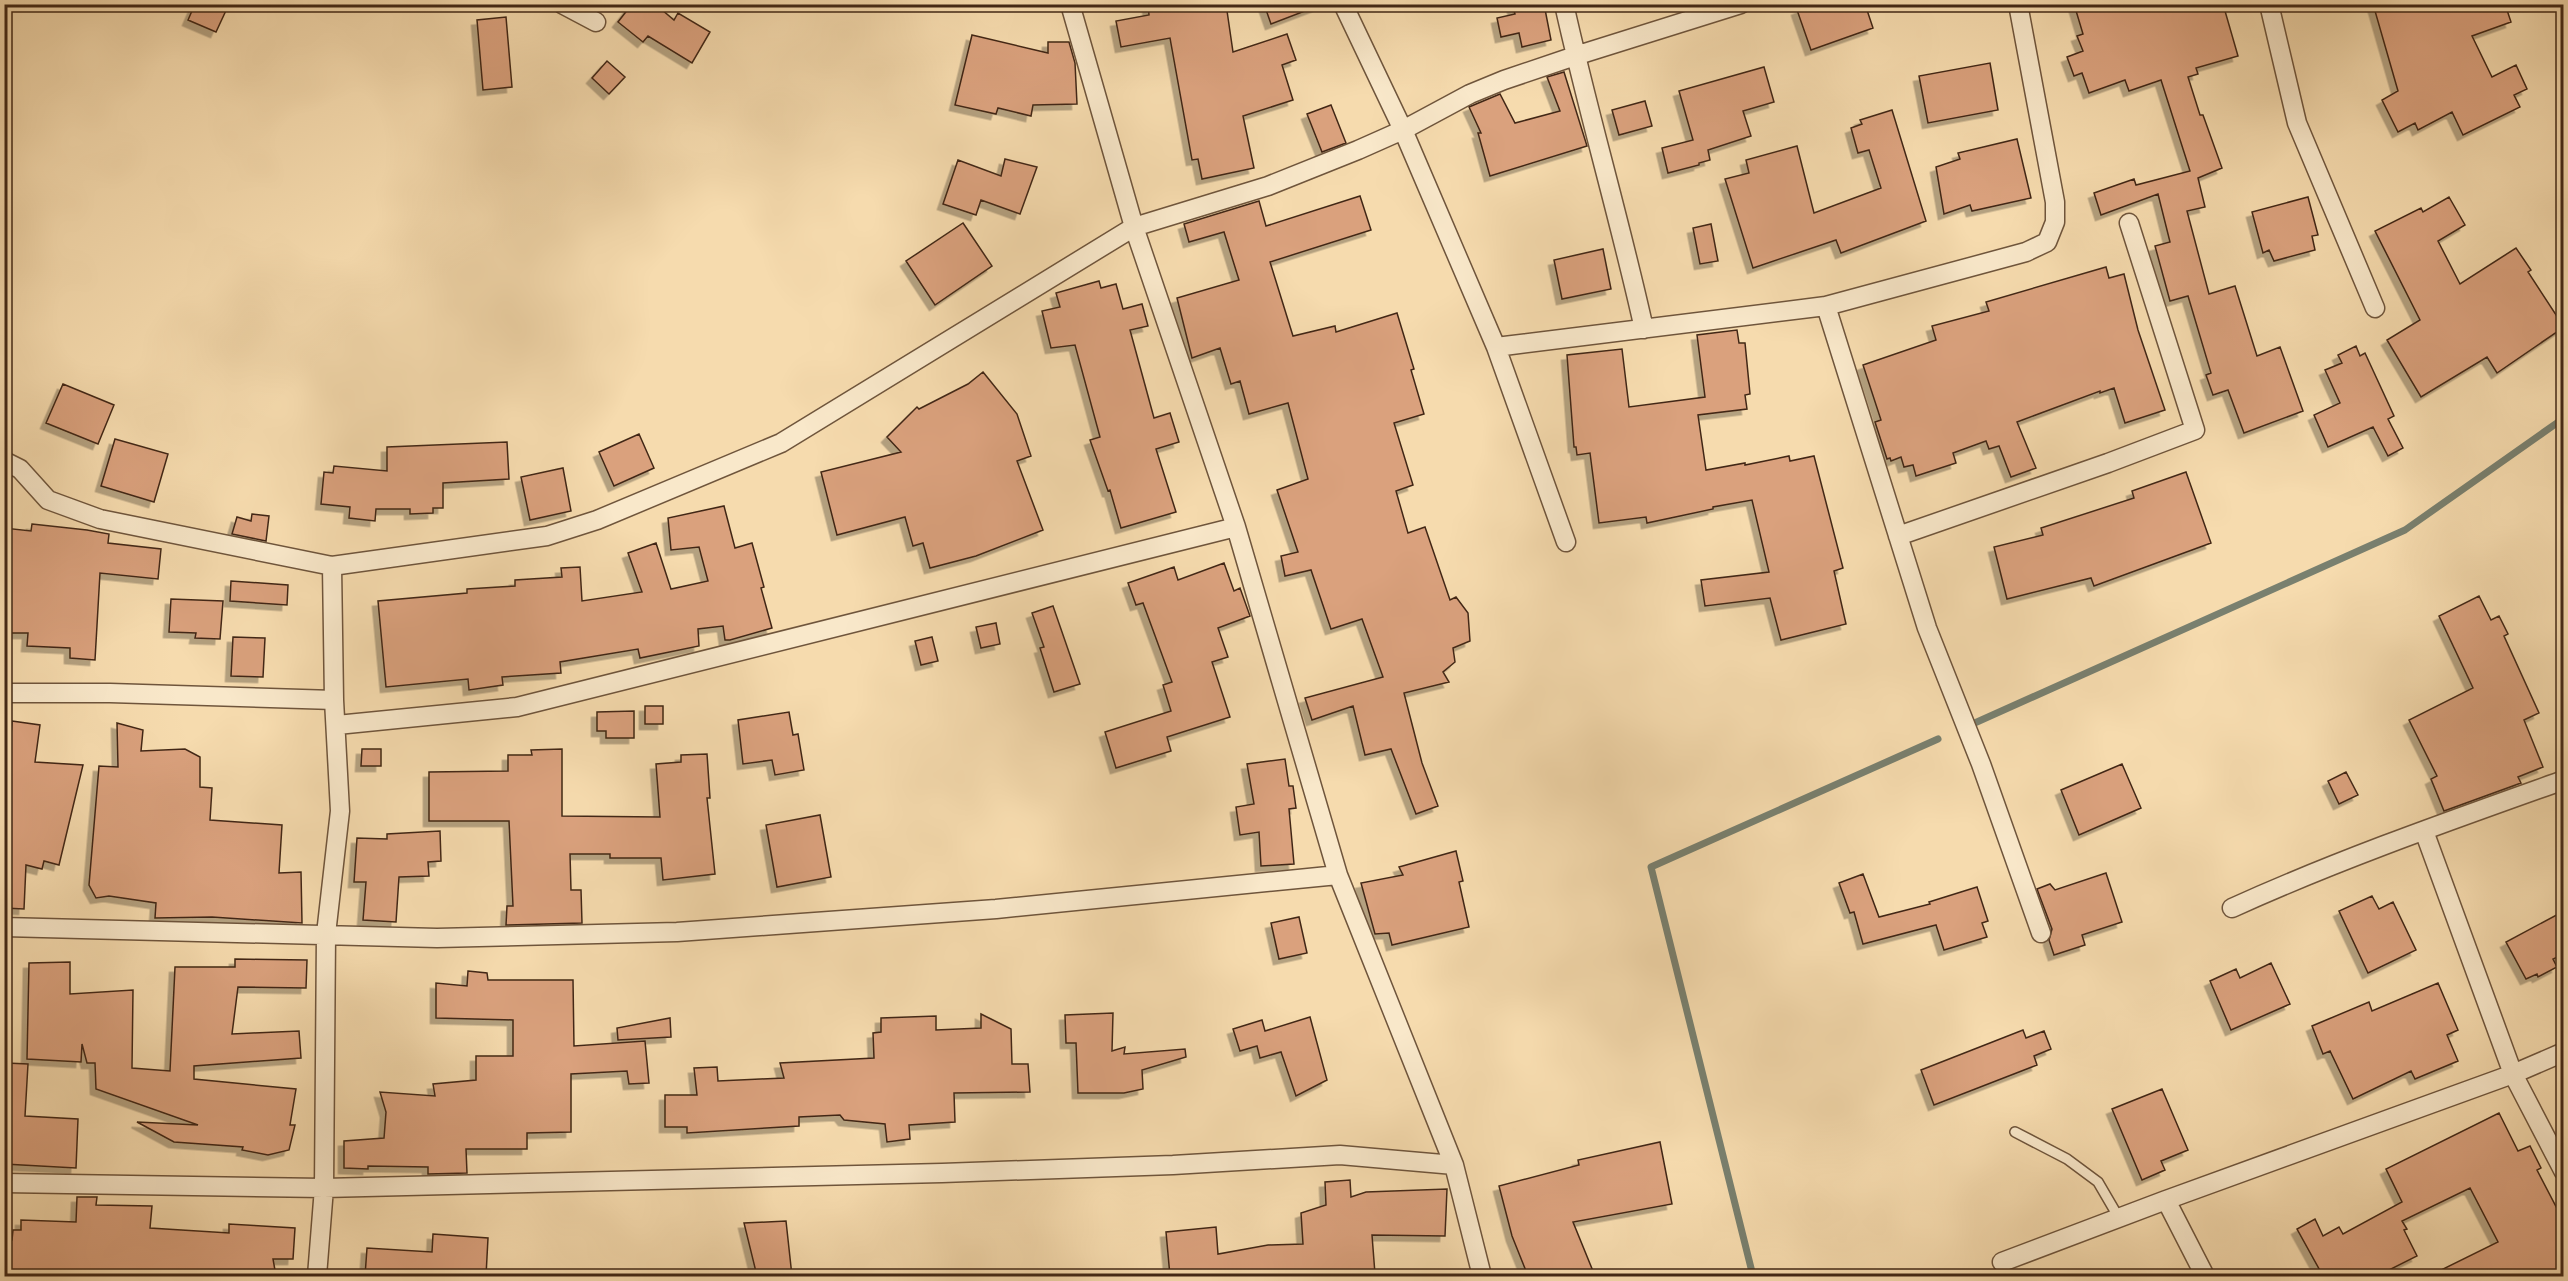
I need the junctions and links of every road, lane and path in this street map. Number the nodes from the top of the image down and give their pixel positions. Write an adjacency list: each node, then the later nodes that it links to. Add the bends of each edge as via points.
1 (562, 4): 8 (street)
2 (1070, 4): 12 (street)
3 (1343, 4): 10 (street)
4 (1564, 4): 9 (street)
5 (1741, 4): 9 (street)
6 (2018, 4): 13 (street, via 2055,202 2055,222 2047,242 2026,252)
7 (2269, 4): 14 (street, via 2297,123)
8 (596, 22)
9 (1575, 56): 10 (street, via 1470,94); 15 (street, via 1621,224)
10 (1403, 130): 12 (street, via 1268,186); 16 (street)
11 (2129, 224): 19 (street, via 2195,430)
12 (1134, 227): 18 (street); 21 (street, via 781,443 597,520 547,536)
13 (1826, 306): 15 (street); 19 (street)
14 (2375, 308)
15 (1644, 329): 16 (street)
16 (1496, 347): 20 (street)
17 (4, 461): 21 (street, via 20,469 48,500 100,519)
18 (1236, 527): 24 (street, via 517,707); 27 (street)
19 (1898, 536): 30 (street, via 1927,628)
20 (1566, 542)
21 (332, 566): 23 (street)
22 (4, 693): 23 (street)
23 (334, 700): 24 (street)
24 (337, 725): 31 (street, via 340,811)
25 (2564, 780): 26 (street)
26 (2424, 831): 28 (street); 33 (street)
27 (1338, 875): 31 (street, via 996,909 677,932 448,938); 35 (street)
28 (2232, 909)
29 (4, 927): 31 (street)
30 (2041, 933)
31 (326, 934): 38 (street)
32 (2564, 1052): 33 (street)
33 (2513, 1074): 36 (street); 39 (street)
34 (2015, 1132): 40 (lane, via 2067,1159 2098,1182)
35 (1455, 1165): 38 (street, via 1340,1155 954,1173); 43 (street)
36 (2564, 1172)
37 (4, 1184): 38 (street)
38 (324, 1188): 42 (street)
39 (2166, 1200): 40 (street); 44 (street)
40 (2119, 1218): 41 (street)
41 (2002, 1262)
42 (317, 1276)
43 (1482, 1276)
44 (2205, 1276)

